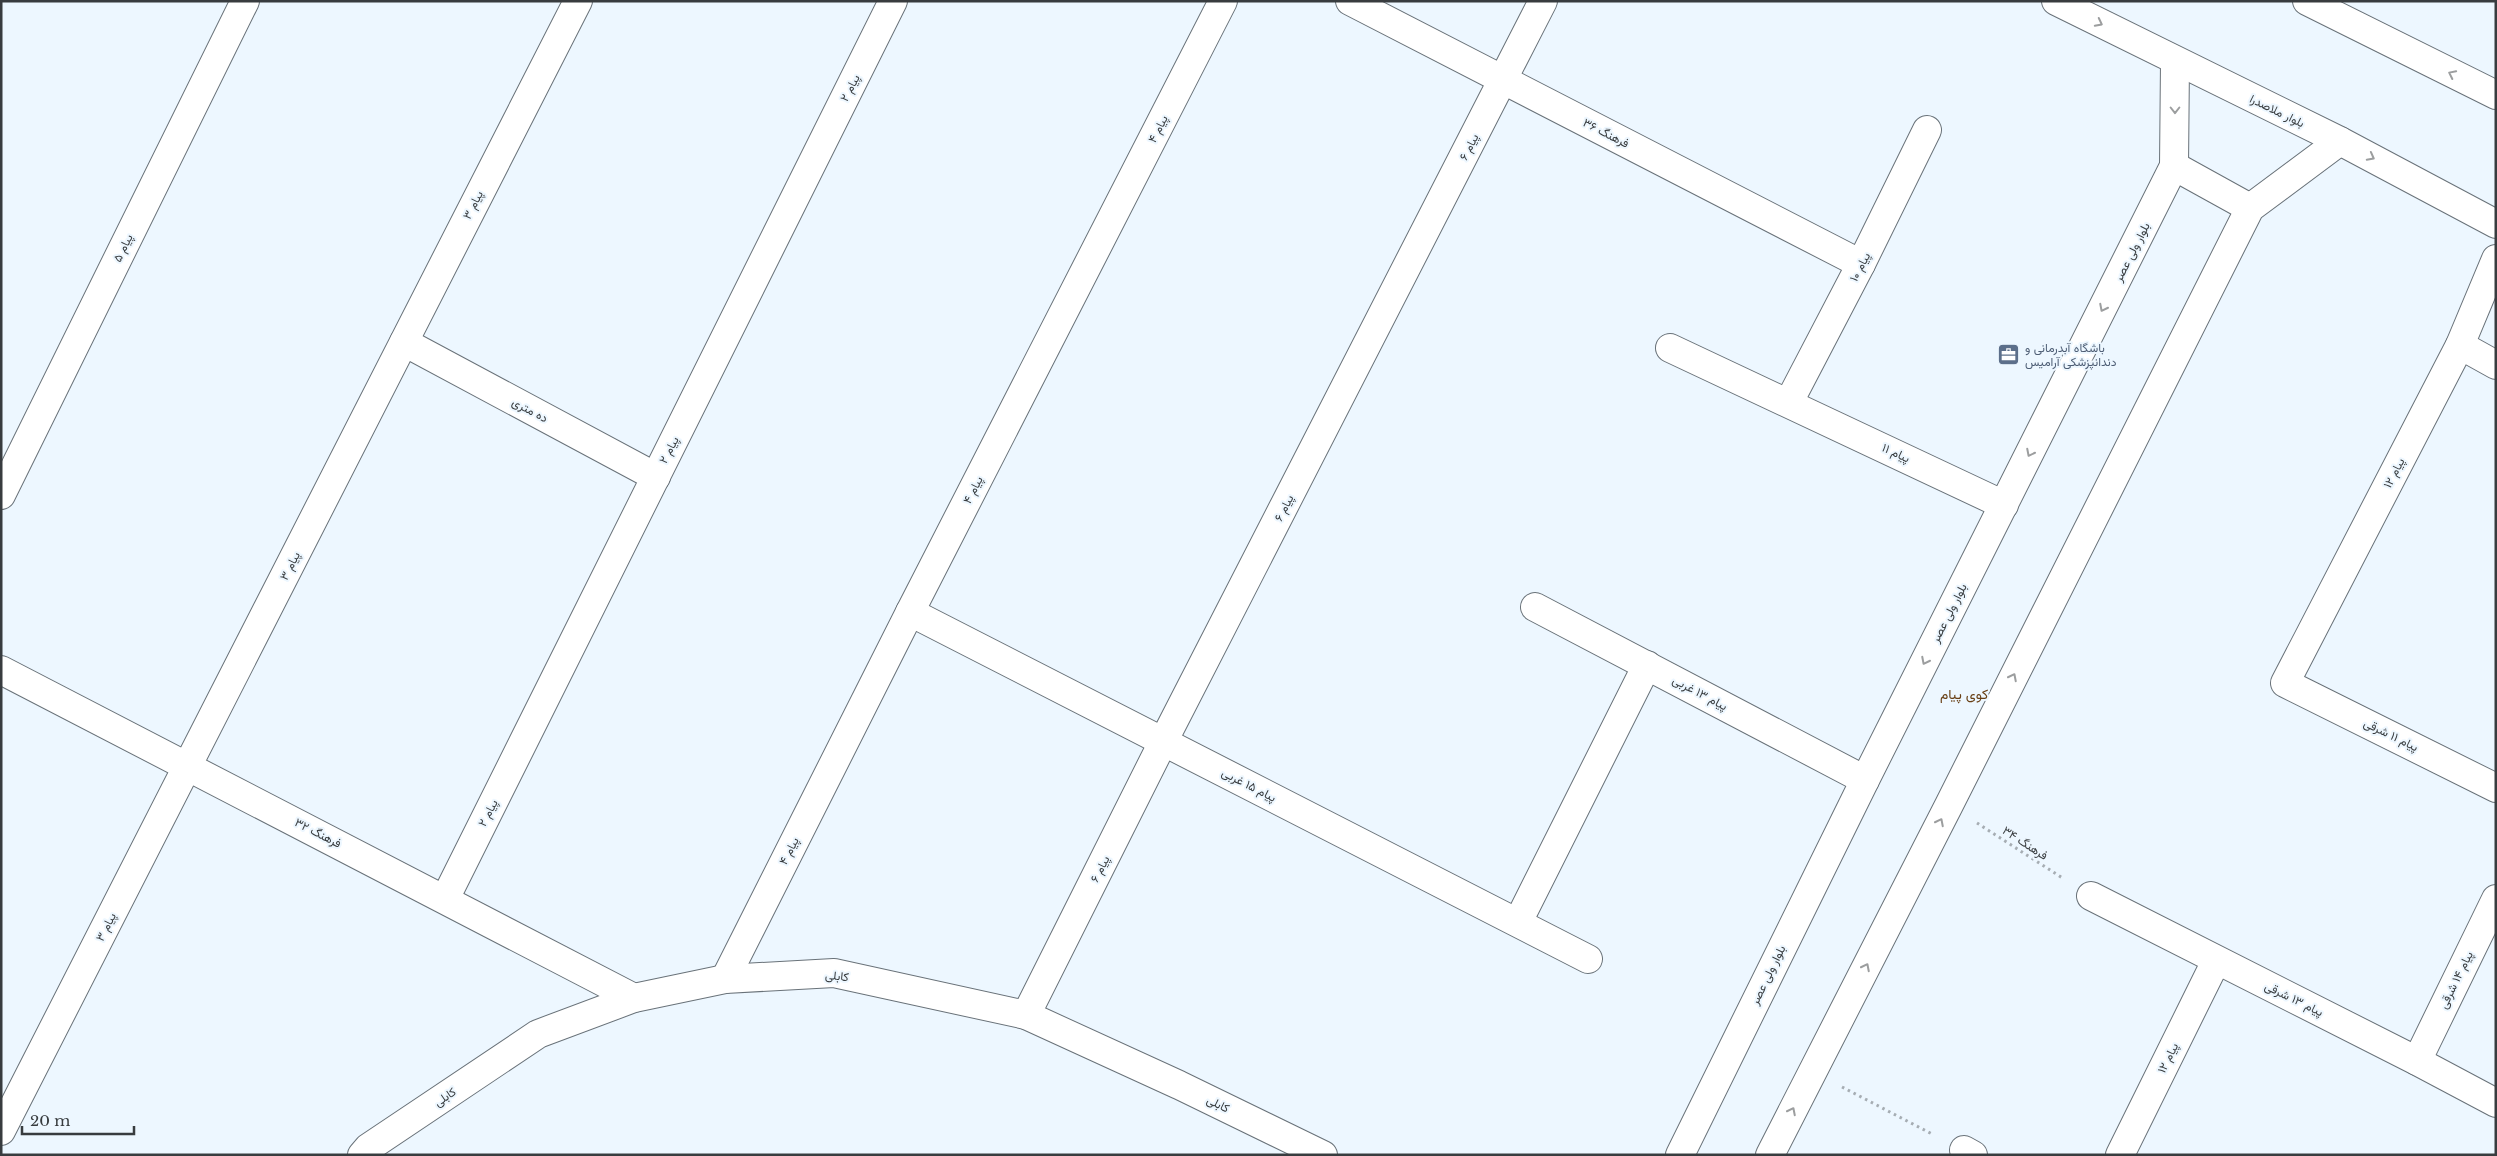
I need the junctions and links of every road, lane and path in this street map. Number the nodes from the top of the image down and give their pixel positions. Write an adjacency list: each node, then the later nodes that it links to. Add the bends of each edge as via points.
1 (245, 1): 25 (street, پیام ۵)
2 (578, 1): 19 (street, پیام ۳)
3 (893, 1): 24 (street, پیام ۲)
4 (1223, 1): 28 (street, پیام ۴)
5 (1350, 1): 10 (street, فرهنگ ۳۶)
6 (1543, 1): 10 (street, پیام ۶)
7 (2056, 1): 9 (street, بلوار ملاصدرا, one-way to 9)
8 (2307, 1): 11 (street, one-way to 8)
9 (2175, 62): 13 (street, بلوار ملاصدرا); 14 (street, بلوار ولی عصر, one-way to 14)
10 (1503, 80): 18 (street, فرهنگ ۳۶); 32 (street, پیام ۶)
11 (2496, 95)
12 (1926, 130): 18 (street, پیام ۱۰)
13 (2340, 141): 15 (street); 16 (street, بلوار ملاصدرا, one-way to 16)
14 (2174, 166): 15 (street); 26 (street, بلوار ولی عصر, one-way to 26)
15 (2250, 208): 36 (street, one-way to 15)
16 (2496, 224)
17 (2496, 259): 20 (street, پیام ۱۲)
18 (1861, 264): 23 (street, پیام ۱۰)
19 (404, 342): 24 (street, ده متری); 33 (street, پیام ۳)
20 (2460, 345): 22 (street); 31 (street, پیام ۱۲)
21 (1670, 348): 23 (street, پیام ۱۱)
22 (2496, 365)
23 (1789, 402): 26 (street, پیام ۱۱)
24 (656, 477): 38 (street, پیام ۲)
25 (1, 495)
26 (2004, 505): 34 (street, بلوار ولی عصر, one-way to 34)
27 (1535, 607): 29 (street, پیام ۱۳ غربی)
28 (910, 612): 32 (street, پیام ۱۵ غربی); 43 (street, پیام ۴)
29 (1647, 665): 34 (street, پیام ۱۳ غربی); 40 (street)
30 (1, 670): 33 (street, فرهنگ ۳۲)
31 (2285, 683): 35 (street, پیام ۱۱ شرقی)
32 (1163, 742): 40 (street, پیام ۱۵ غربی); 45 (street, پیام ۶)
33 (188, 766): 38 (street, فرهنگ ۳۲); 49 (street, پیام ۳)
34 (1865, 780): 53 (street, بلوار ولی عصر)
35 (2496, 788)
36 (1949, 805): 37 (path, فرهنگ ۳۴); 47 (street, one-way to 36)
37 (2091, 896): 42 (street, پیام ۱۳ شرقی)
38 (444, 899): 44 (street, فرهنگ ۳۲)
39 (2496, 899): 46 (street, پیام ۱۴ شرقی)
40 (1518, 922): 41 (street, پیام ۱۵ غربی)
41 (1588, 958)
42 (2216, 961): 46 (street, پیام ۱۳ شرقی); 55 (street, پیام ۱۲)
43 (724, 979): 44 (street, کابلی); 45 (street, کابلی, via 834,973)
44 (634, 998): 51 (street, کابلی, via 538,1034)
45 (1026, 1015): 52 (street, کابلی)
46 (2417, 1060): 48 (street, پیام ۱۳ شرقی)
47 (1813, 1072): 50 (path); 54 (street, one-way to 47)
48 (2496, 1103)
49 (1, 1131)
50 (1968, 1152)
51 (362, 1155)
52 (1323, 1155)
53 (1680, 1155)
54 (1770, 1155)
55 (2120, 1155)

